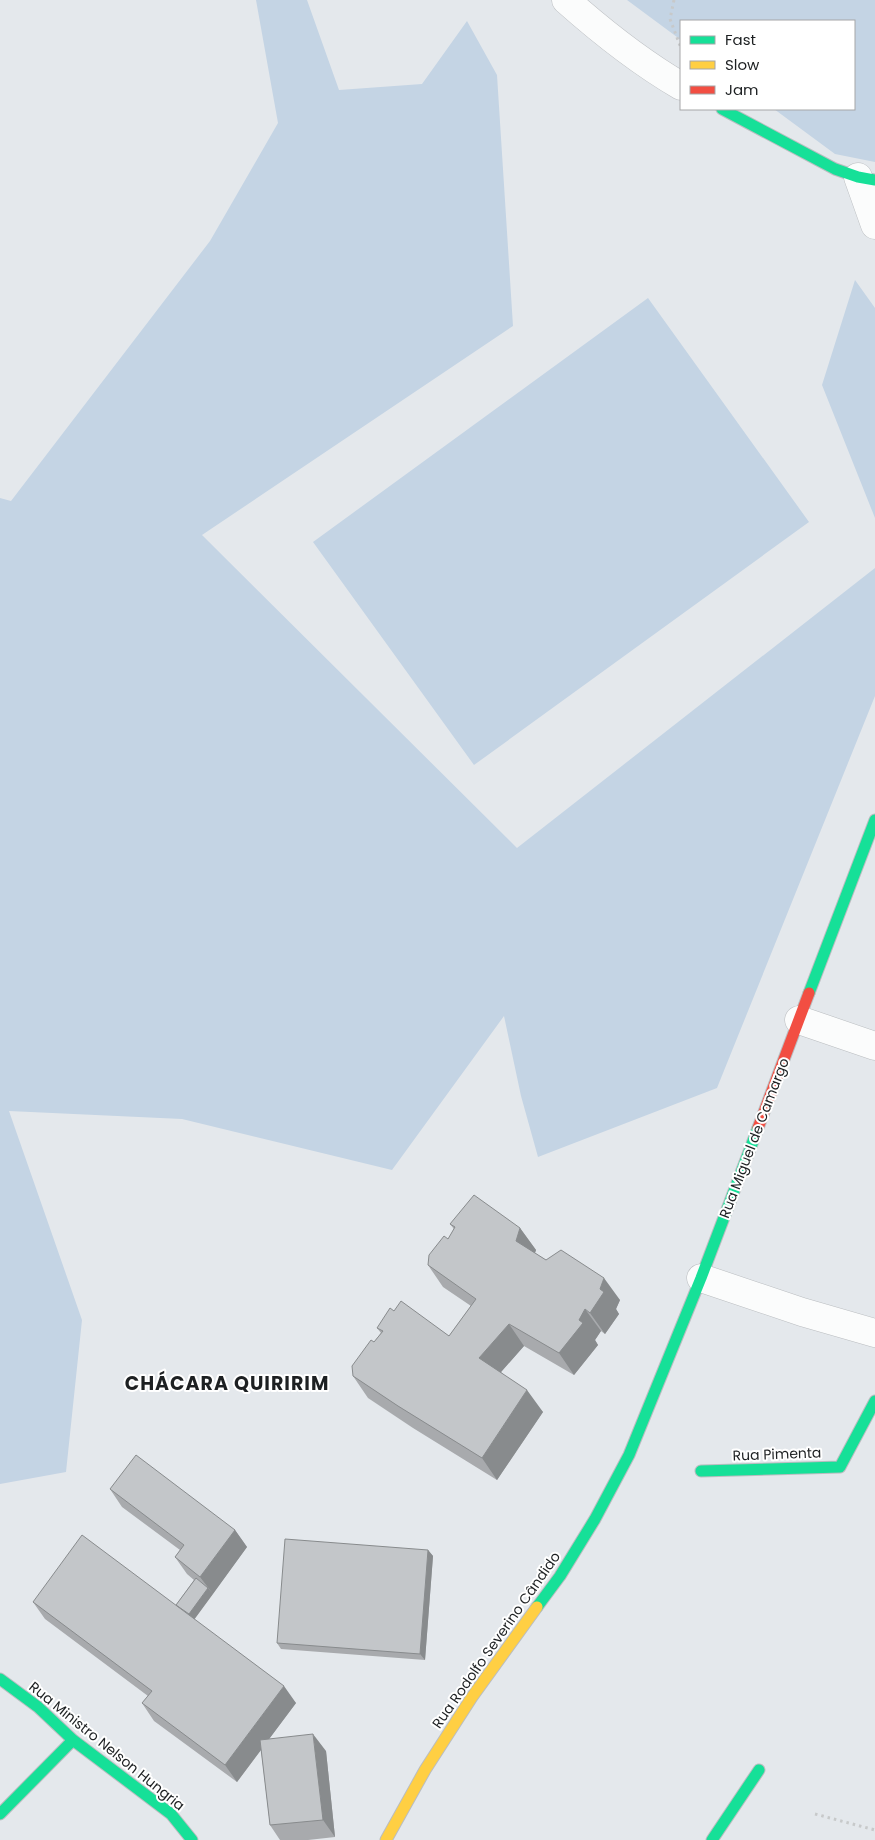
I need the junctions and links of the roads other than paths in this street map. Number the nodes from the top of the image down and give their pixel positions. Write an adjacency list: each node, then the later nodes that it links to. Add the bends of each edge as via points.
1 (566, 0): 2 (street, via 618,43)
2 (680, 85)
3 (724, 110): 4 (street, via 835,169)
4 (866, 179): 5 (street)
5 (875, 224)
6 (875, 820): 7 (street, Rua Miguel de Camargo)
7 (798, 1020): 8 (street); 9 (street, Rua Miguel de Camargo)
8 (875, 1046)
9 (701, 1278): 10 (street); 12 (street, Rua Miguel de Camargo)
10 (875, 1333)
11 (875, 1401): 13 (street, Rua Pimenta, via 840,1467)
12 (629, 1455): 19 (street, Rua Rodolfo Severino Cândido, via 560,1576 472,1697 425,1770)
13 (701, 1471)
14 (0, 1679): 15 (street, Rua Ministro Nelson Hungria, via 38,1707)
15 (73, 1740): 17 (street); 18 (street, Rua Ministro Nelson Hungria, via 171,1814)
16 (759, 1770): 20 (street)
17 (0, 1814)
18 (192, 1840)
19 (386, 1840)
20 (712, 1840)

